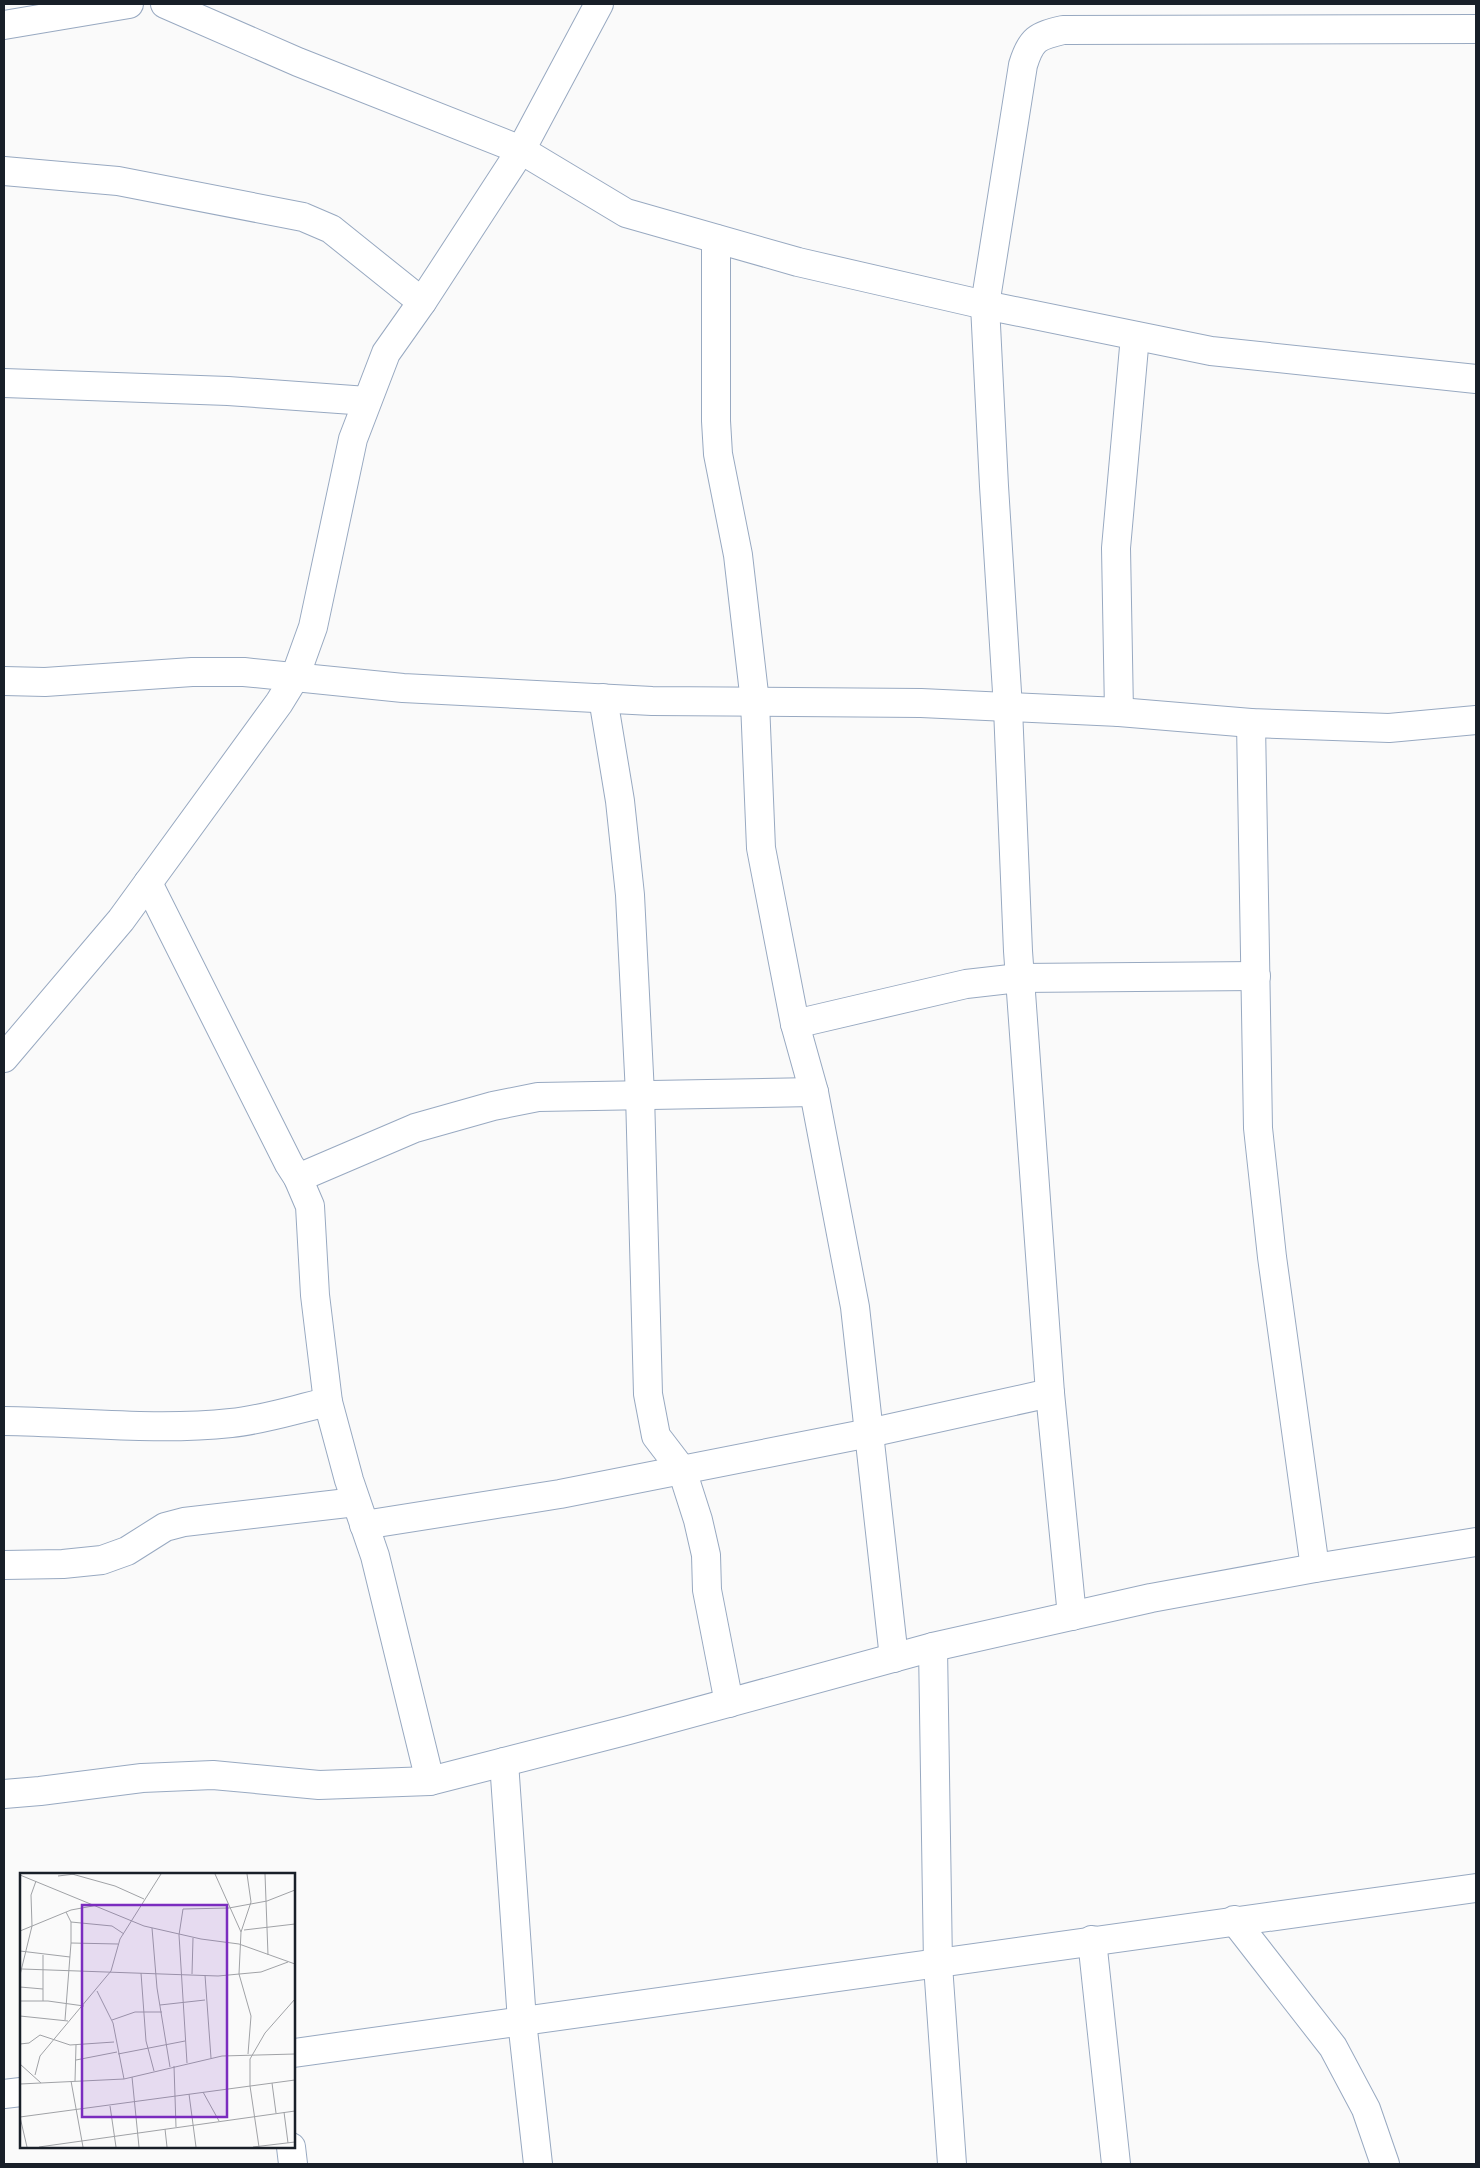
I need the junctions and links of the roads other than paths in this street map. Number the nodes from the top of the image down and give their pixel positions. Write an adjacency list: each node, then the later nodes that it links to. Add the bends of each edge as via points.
1 (129, 4): 4 (street)
2 (165, 4): 6 (street, via 298,62)
3 (599, 4): 6 (street)
4 (4, 25)
5 (1476, 30): 10 (street, via 1063,30 1042,35 1029,46 1023,65)
6 (521, 150): 8 (street, via 626,213); 9 (street)
7 (4, 171): 9 (street, via 118,181 303,217 331,229)
8 (716, 239): 10 (street, via 798,262); 18 (street, via 718,454 738,555)
9 (422, 302): 14 (street, via 386,353)
10 (985, 305): 11 (street); 19 (street)
11 (1135, 336): 12 (street, via 1211,351); 20 (street, via 1116,548)
12 (1476, 379)
13 (4, 383): 14 (street, via 228,391)
14 (367, 401): 15 (street, via 353,439 313,627)
15 (295, 677): 16 (street, via 244,672 192,672 45,682); 17 (street, via 403,688); 23 (street)
16 (4, 681)
17 (603, 698): 18 (street); 29 (street, via 620,801 630,895)
18 (755, 702): 19 (street); 26 (street, via 761,848)
19 (1008, 708): 20 (street); 25 (street)
20 (1119, 712): 22 (street)
21 (1476, 720): 22 (street, via 1389,728)
22 (1251, 723): 24 (street)
23 (148, 883): 27 (street, via 121,920); 30 (street)
24 (1256, 976): 25 (street); 39 (street, via 1258,1128 1273,1267)
25 (1019, 978): 26 (street, via 966,984); 31 (street)
26 (795, 1024): 28 (street)
27 (9, 1046)
28 (814, 1092): 29 (street); 34 (street, via 855,1307)
29 (640, 1094): 30 (street, via 538,1097 492,1106 415,1128); 35 (street, via 648,1394 656,1436)
30 (298, 1178): 32 (street, via 310,1206 315,1295)
31 (1050, 1393): 34 (street); 40 (street)
32 (328, 1402): 33 (street, via 233,1423 195,1426 93,1426); 36 (street)
33 (4, 1421)
34 (869, 1433): 35 (street); 42 (street)
35 (682, 1470): 36 (street, via 560,1494); 43 (street, via 706,1555 708,1590)
36 (360, 1514): 38 (street, via 178,1524 165,1527 128,1551 102,1560); 45 (street, via 375,1556)
37 (1476, 1542): 39 (street)
38 (4, 1565)
39 (1315, 1568): 40 (street)
40 (1072, 1616): 41 (street)
41 (933, 1648): 42 (street); 50 (street)
42 (894, 1658): 43 (street)
43 (729, 1703): 44 (street)
44 (504, 1762): 45 (street); 51 (street)
45 (430, 1781): 46 (street, via 319,1785 213,1775 142,1778)
46 (4, 1794)
47 (1476, 1888): 48 (street)
48 (1234, 1920): 49 (street); 60 (street, via 1333,2047 1366,2109)
49 (1092, 1940): 50 (street); 59 (street)
50 (938, 1965): 51 (street); 58 (street)
51 (522, 2021): 52 (street); 57 (street)
52 (295, 2053)
53 (20, 2092): 54 (street)
54 (4, 2094)
55 (291, 2148): 56 (street)
56 (293, 2164)
57 (538, 2164)
58 (952, 2164)
59 (1116, 2164)
60 (1384, 2164)

